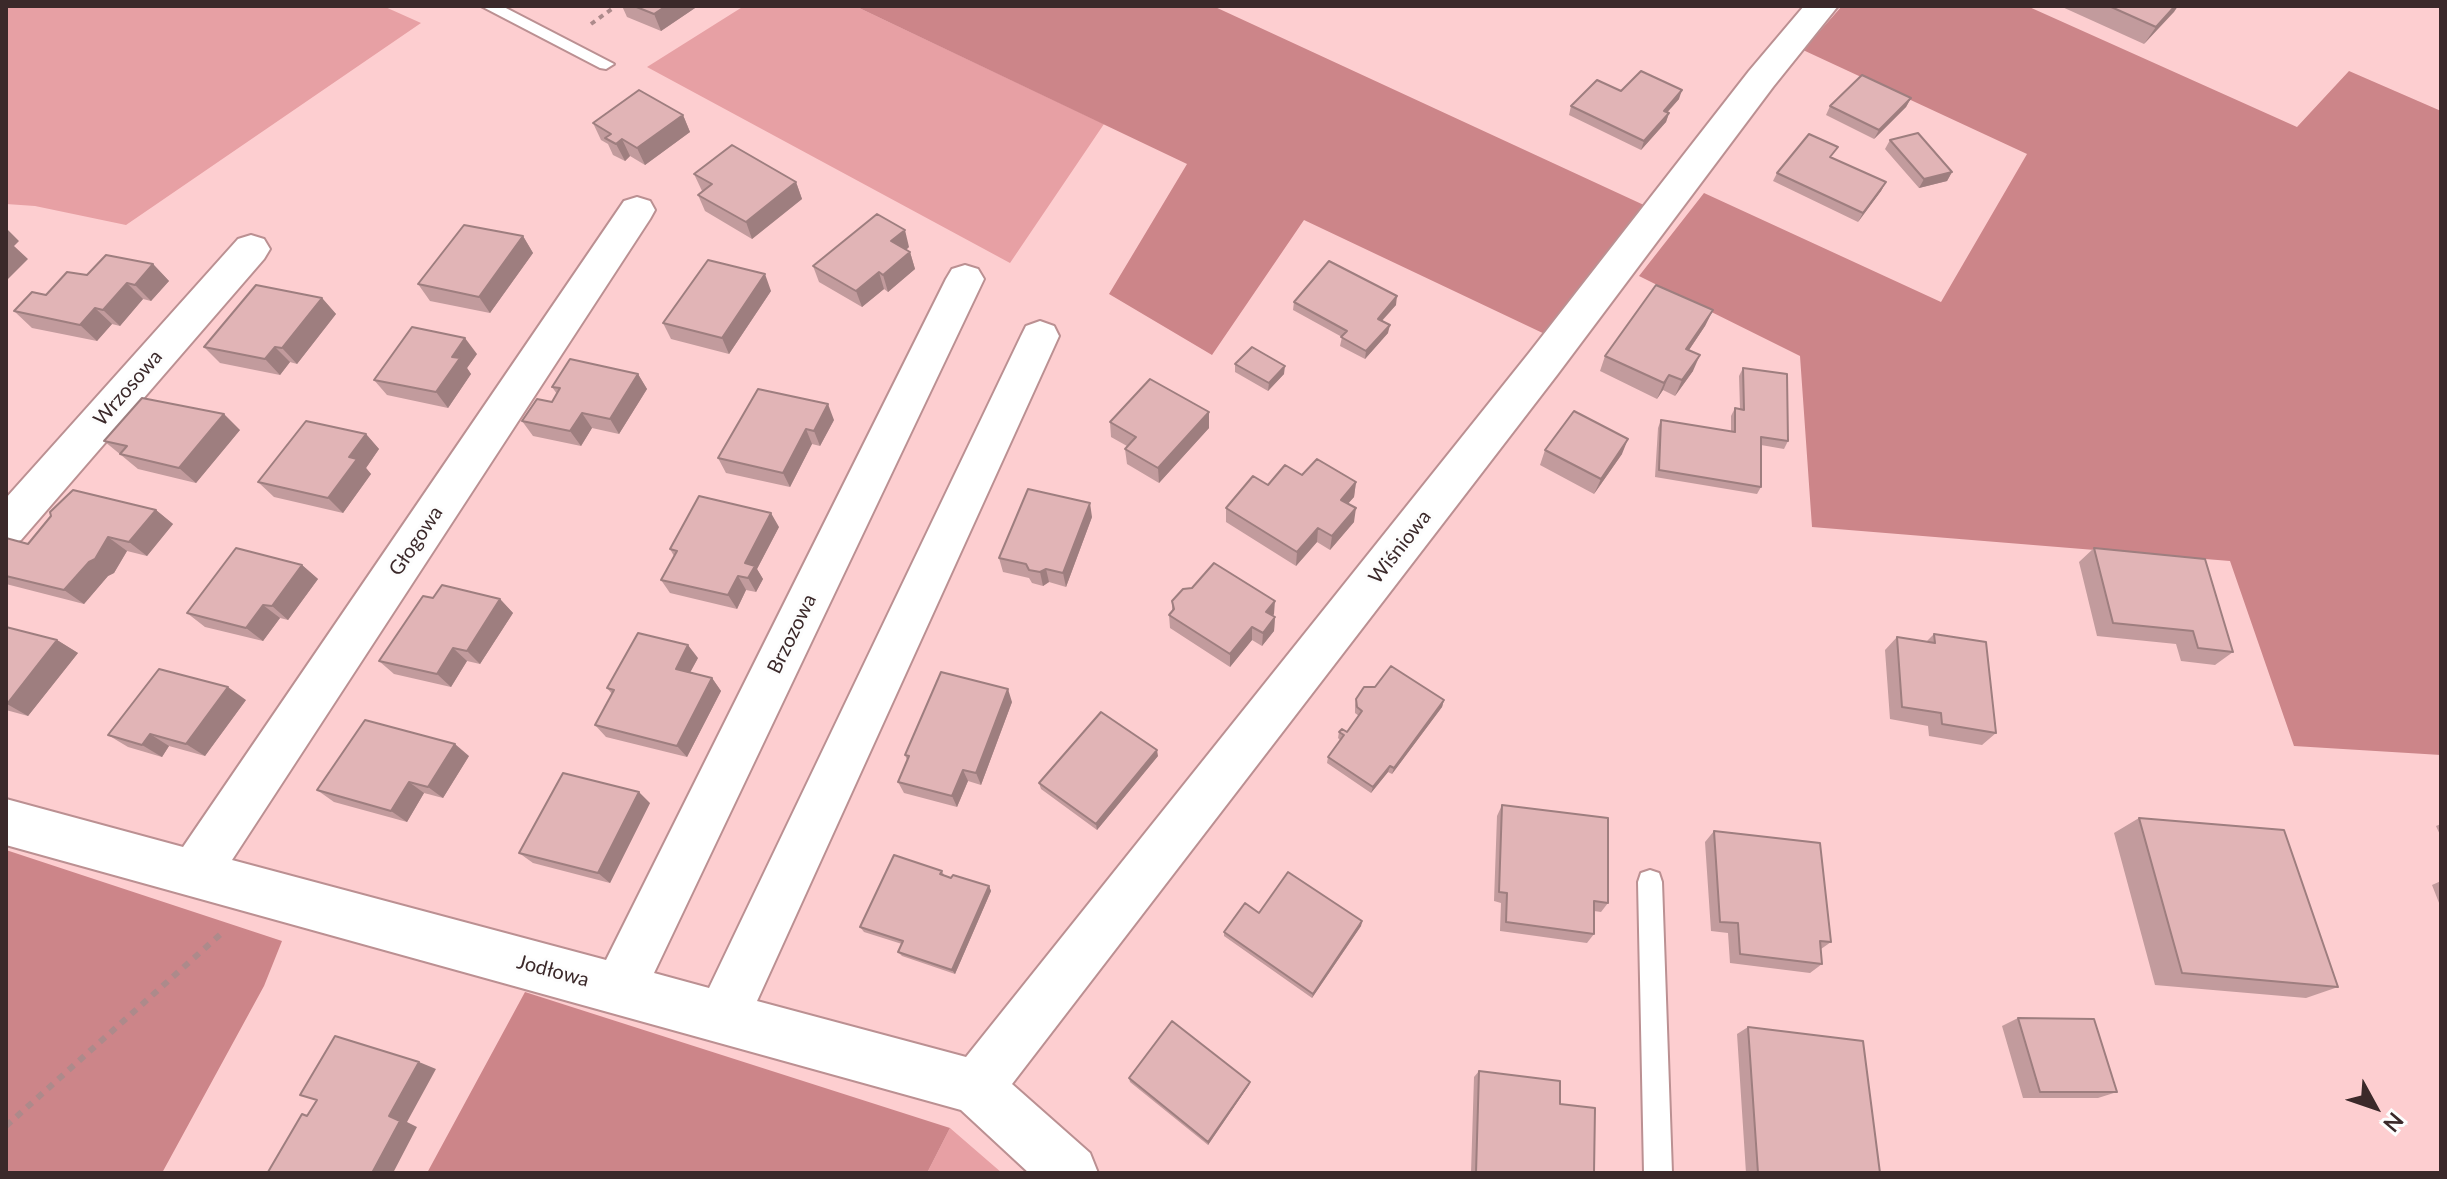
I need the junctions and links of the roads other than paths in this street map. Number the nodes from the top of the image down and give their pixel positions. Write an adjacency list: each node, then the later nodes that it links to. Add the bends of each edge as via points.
1 (487, 6): 3 (lane)
2 (1822, 6): 14 (street, Wiśniowa)
3 (606, 64)
4 (637, 210): 10 (street, Głogowa)
5 (251, 249): 8 (street, Wrzosowa)
6 (965, 279): 12 (street, Brzozowa)
7 (1040, 336): 13 (street)
8 (6, 527)
9 (6, 822): 10 (street, Jodłowa)
10 (195, 872): 12 (street, Jodłowa)
11 (1650, 882): 16 (lane)
12 (619, 989): 13 (street, Jodłowa)
13 (723, 1016): 14 (street, Jodłowa)
14 (976, 1087): 15 (street, Jodłowa)
15 (1070, 1173)
16 (1658, 1173)

